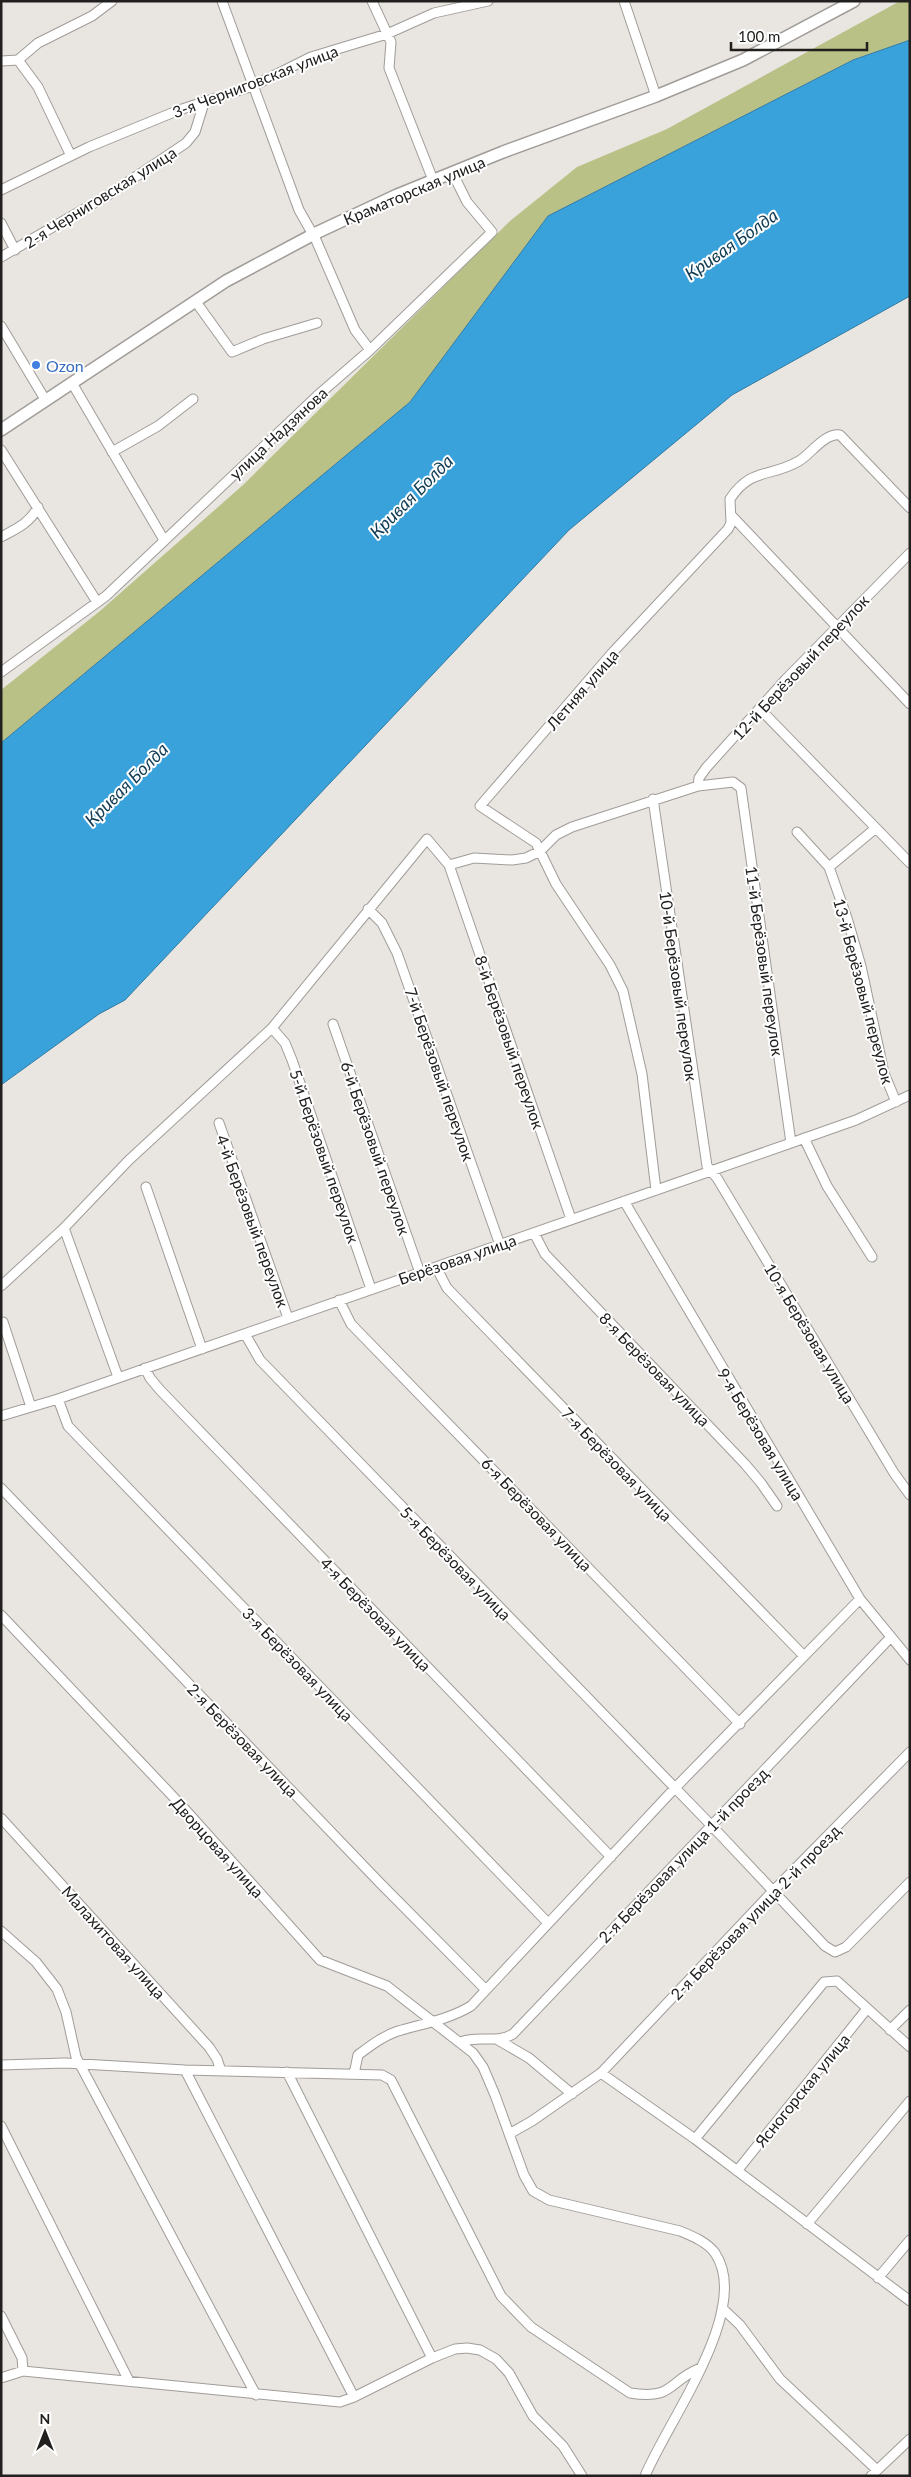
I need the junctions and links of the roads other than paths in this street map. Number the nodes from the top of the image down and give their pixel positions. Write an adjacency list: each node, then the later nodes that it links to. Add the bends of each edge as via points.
1 (112, 1): 8 (street, via 92,16 38,43)
2 (222, 1): 10 (street)
3 (372, 1): 7 (street)
4 (488, 1): 7 (street, 3-я Черниговская улица, via 434,13)
5 (624, 1): 11 (street)
6 (854, 1): 11 (main road, Краматорская улица, via 743,60)
7 (388, 34): 10 (street, 3-я Черниговская улица, via 312,57); 15 (street, via 391,42 389,68)
8 (18, 60): 9 (street); 13 (street, via 38,87)
9 (1, 61)
10 (253, 86): 12 (street, 3-я Черниговская улица); 18 (street, via 292,192)
11 (656, 96): 14 (main road, Краматорская улица)
12 (204, 103): 13 (street, 3-я Черниговская улица, via 179,110); 19 (street, 2-я Черниговская улица, via 195,132 186,142 110,194)
13 (71, 156): 16 (street, 3-я Черниговская улица)
14 (452, 172): 15 (main road, Краматорская улица); 24 (street, улица Надзянова, via 467,202 492,232)
15 (433, 180): 18 (main road, Краматорская улица)
16 (1, 190)
17 (1, 223): 19 (street)
18 (312, 235): 21 (main road, Краматорская улица, via 226,281); 24 (street, via 355,330)
19 (15, 250): 20 (street, 2-я Черниговская улица)
20 (1, 257)
21 (196, 302): 22 (street, via 232,352); 25 (main road, Краматорская улица)
22 (317, 323)
23 (1, 326): 27 (street)
24 (370, 350): 35 (street, улица Надзянова)
25 (72, 383): 27 (main road, Краматорская улица); 30 (street)
26 (193, 400): 30 (street, via 158,426)
27 (46, 401): 28 (main road, Краматорская улица)
28 (1, 430)
29 (1, 450): 31 (street)
30 (112, 452): 35 (street)
31 (38, 507): 34 (street, via 26,523); 37 (street)
32 (910, 508): 33 (street, via 840,435 830,436 782,470 751,477 730,499)
33 (731, 516): 38 (street); 46 (street, Летняя улица, via 728,529 613,652 480,806 527,836)
34 (1, 538)
35 (164, 540): 37 (street, улица Надзянова)
36 (910, 553): 38 (street, 12-й Берёзовый переулок)
37 (98, 602): 39 (street, улица Надзянова)
38 (837, 626): 40 (street); 41 (street, 12-й Берёзовый переулок)
39 (1, 672)
40 (910, 704)
41 (760, 709): 42 (street, 12-й Берёзовый переулок, via 706,768); 44 (street)
42 (698, 786): 43 (street); 57 (street, 11-й Берёзовый переулок, via 733,782 741,788)
43 (652, 799): 46 (street, via 572,827); 58 (street, 10-й Берёзовый переулок, via 704,1157)
44 (876, 828): 47 (street); 49 (street)
45 (797, 832): 49 (street, 13-й Берёзовый переулок)
46 (540, 851): 48 (street, via 526,858 479,857); 60 (street, via 556,884 610,965 623,991 642,1074)
47 (910, 863)
48 (449, 865): 50 (street, via 427,839); 62 (street, 8-й Берёзовый переулок)
49 (829, 867): 54 (street, 13-й Берёзовый переулок, via 861,966 884,1073)
50 (368, 909): 52 (street); 65 (street, 7-й Берёзовый переулок, via 386,930 398,953)
51 (333, 1024): 68 (street, 6-й Берёзовый переулок)
52 (272, 1028): 63 (street, via 129,1160); 70 (street, 5-й Берёзовый переулок, via 285,1043 292,1060)
53 (910, 1095): 54 (street, Берёзовая улица)
54 (896, 1102): 56 (street, Берёзовая улица)
55 (219, 1123): 72 (street, 4-й Берёзовый переулок)
56 (804, 1138): 57 (street, Берёзовая улица); 66 (street, via 827,1186)
57 (791, 1143): 58 (street, Берёзовая улица)
58 (710, 1170): 60 (street, Берёзовая улица); 82 (street, 10-я Берёзовая улица)
59 (146, 1187): 75 (street)
60 (656, 1190): 61 (street, Берёзовая улица)
61 (624, 1200): 62 (street, Берёзовая улица); 84 (street, 9-я Берёзовая улица)
62 (571, 1219): 64 (street, Берёзовая улица)
63 (64, 1228): 69 (street); 77 (street)
64 (534, 1233): 65 (street, Берёзовая улица); 83 (street, 8-я Берёзовая улица, via 546,1254 745,1464)
65 (500, 1245): 67 (street, Берёзовая улица)
66 (872, 1257)
67 (436, 1267): 68 (street, Берёзовая улица); 87 (street, 7-я Берёзовая улица, via 447,1288)
68 (420, 1273): 70 (street, Берёзовая улица)
69 (1, 1286)
70 (371, 1289): 71 (street, Берёзовая улица)
71 (339, 1300): 72 (street, Берёзовая улица); 89 (street, 6-я Берёзовая улица, via 351,1324)
72 (288, 1318): 74 (street, Берёзовая улица)
73 (3, 1322): 79 (street)
74 (245, 1334): 75 (street, Берёзовая улица); 91 (street, 5-я Берёзовая улица, via 260,1360)
75 (202, 1349): 76 (street, Берёзовая улица)
76 (145, 1368): 77 (street, Берёзовая улица); 94 (street, 4-я Берёзовая улица, via 160,1390)
77 (118, 1377): 78 (street, Берёзовая улица)
78 (58, 1399): 79 (street, Берёзовая улица); 97 (street, 3-я Берёзовая улица, via 68,1426)
79 (31, 1407): 80 (street, Берёзовая улица)
80 (1, 1416)
81 (1, 1488): 99 (street, 2-я Берёзовая улица, via 380,1884)
82 (910, 1495)
83 (776, 1506)
84 (860, 1600): 86 (street, 9-я Берёзовая улица); 87 (street)
85 (1, 1615): 102 (street, Дворцовая улица, via 182,1806 320,1960 387,1986)
86 (891, 1637): 88 (street, 9-я Берёзовая улица); 93 (street, 2-я Берёзовая улица 1-й проезд)
87 (804, 1656): 89 (street)
88 (910, 1660)
89 (740, 1724): 91 (street)
90 (910, 1752): 96 (street, 2-я Берёзовая улица 2-й проезд)
91 (674, 1789): 93 (street, 5-я Берёзовая улица); 94 (street)
92 (1, 1818): 110 (street, Малахитовая улица, via 209,2047)
93 (711, 1825): 96 (street, 5-я Берёзовая улица); 104 (street, 2-я Берёзовая улица 1-й проезд, via 514,2034)
94 (611, 1857): 97 (street)
95 (910, 1882): 96 (street, 5-я Берёзовая улица, via 846,1947 835,1952 825,1946)
96 (773, 1891): 112 (street, 2-я Берёзовая улица 2-й проезд)
97 (548, 1923): 99 (street)
98 (1, 1931): 108 (street, via 36,1962 63,1999 73,2048)
99 (486, 1990): 102 (street, via 460,2013)
100 (866, 2010): 103 (street); 118 (street, via 836,1981 824,1982); 119 (street, Ясногорская улица)
101 (910, 2010): 103 (street)
102 (432, 2021): 105 (street, Дворцовая улица); 113 (street, via 396,2032 358,2054)
103 (890, 2030): 106 (street)
104 (498, 2040): 105 (street, via 468,2039); 114 (street, via 529,2058)
105 (460, 2042): 117 (street, Дворцовая улица, via 482,2067)
106 (910, 2047)
107 (1, 2065): 108 (street)
108 (80, 2065): 109 (street); 131 (street)
109 (185, 2070): 110 (street); 132 (street)
110 (220, 2071): 111 (street)
111 (287, 2072): 113 (street); 126 (street)
112 (601, 2073): 114 (street, 2-я Берёзовая улица 2-й проезд); 118 (street)
113 (354, 2074): 127 (street, via 382,2075 391,2080 501,2296 531,2327 630,2393 663,2394 690,2372)
114 (572, 2094): 117 (street, 2-я Берёзовая улица 2-й проезд)
115 (910, 2101): 120 (street)
116 (1, 2126): 130 (street)
117 (509, 2134): 124 (street, Дворцовая улица, via 524,2175 534,2191 549,2200 698,2238 714,2252 723,2270 725,2293)
118 (695, 2139): 119 (street)
119 (738, 2171): 120 (street)
120 (807, 2224): 122 (street)
121 (910, 2240): 122 (street)
122 (878, 2278): 123 (street)
123 (910, 2301)
124 (722, 2308): 127 (street, Дворцовая улица, via 714,2340); 134 (street, via 740,2325 786,2385)
125 (1, 2316): 128 (street, via 22,2358)
126 (432, 2358): 132 (street); 135 (street, via 467,2348 480,2350 496,2359 533,2416 562,2446)
127 (701, 2368): 136 (street, Дворцовая улица)
128 (23, 2371): 129 (street); 130 (street)
129 (1, 2378)
130 (129, 2381): 131 (street)
131 (256, 2395): 132 (street, via 326,2402)
132 (354, 2397)
133 (910, 2439): 134 (street)
134 (874, 2473)
135 (582, 2476)
136 (645, 2476)

